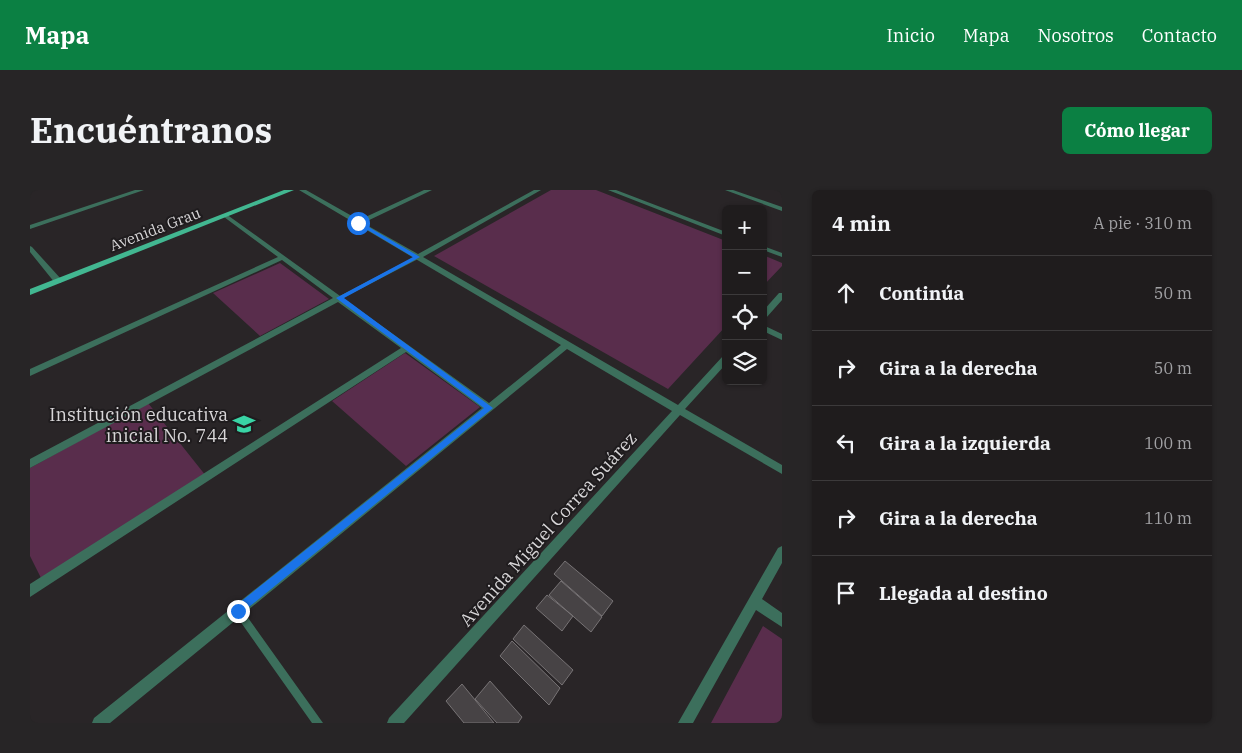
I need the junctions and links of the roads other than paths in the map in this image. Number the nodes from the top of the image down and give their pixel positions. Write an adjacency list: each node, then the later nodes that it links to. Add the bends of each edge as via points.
1 (106, 190): 11 (street)
2 (141, 190): 11 (street)
3 (287, 190): 13 (main road, Avenida Grau)
4 (302, 190): 14 (street)
5 (429, 190): 14 (street)
6 (538, 190): 21 (street)
7 (611, 190): 16 (street)
8 (728, 190): 10 (street)
9 (756, 190): 10 (street)
10 (747, 197): 12 (street)
11 (115, 198): 15 (street)
12 (782, 209)
13 (226, 216): 20 (street); 22 (main road, Avenida Grau)
14 (358, 223): 21 (street)
15 (30, 227)
16 (722, 232)
17 (30, 248): 22 (street)
18 (767, 249): 19 (street)
19 (782, 255)
20 (283, 257): 25 (street); 32 (street)
21 (418, 257): 25 (lane); 29 (street)
22 (58, 281): 23 (main road, Avenida Grau)
23 (30, 292)
24 (782, 295): 26 (street)
25 (339, 298): 30 (street); 35 (street)
26 (767, 312)
27 (767, 330): 28 (street)
28 (782, 336)
29 (568, 344): 33 (street); 34 (street)
30 (406, 348): 33 (street); 38 (street)
31 (722, 363): 34 (street, Avenida Miguel Correa Suárez)
32 (30, 373)
33 (490, 408): 40 (street)
34 (680, 410): 36 (street); 44 (street, Avenida Miguel Correa Suárez)
35 (30, 464)
36 (782, 470)
37 (782, 552): 39 (street)
38 (30, 590)
39 (754, 601): 41 (street); 45 (street)
40 (238, 611): 42 (street); 43 (lane)
41 (782, 621)
42 (99, 723)
43 (318, 723)
44 (394, 723)
45 (685, 723)

